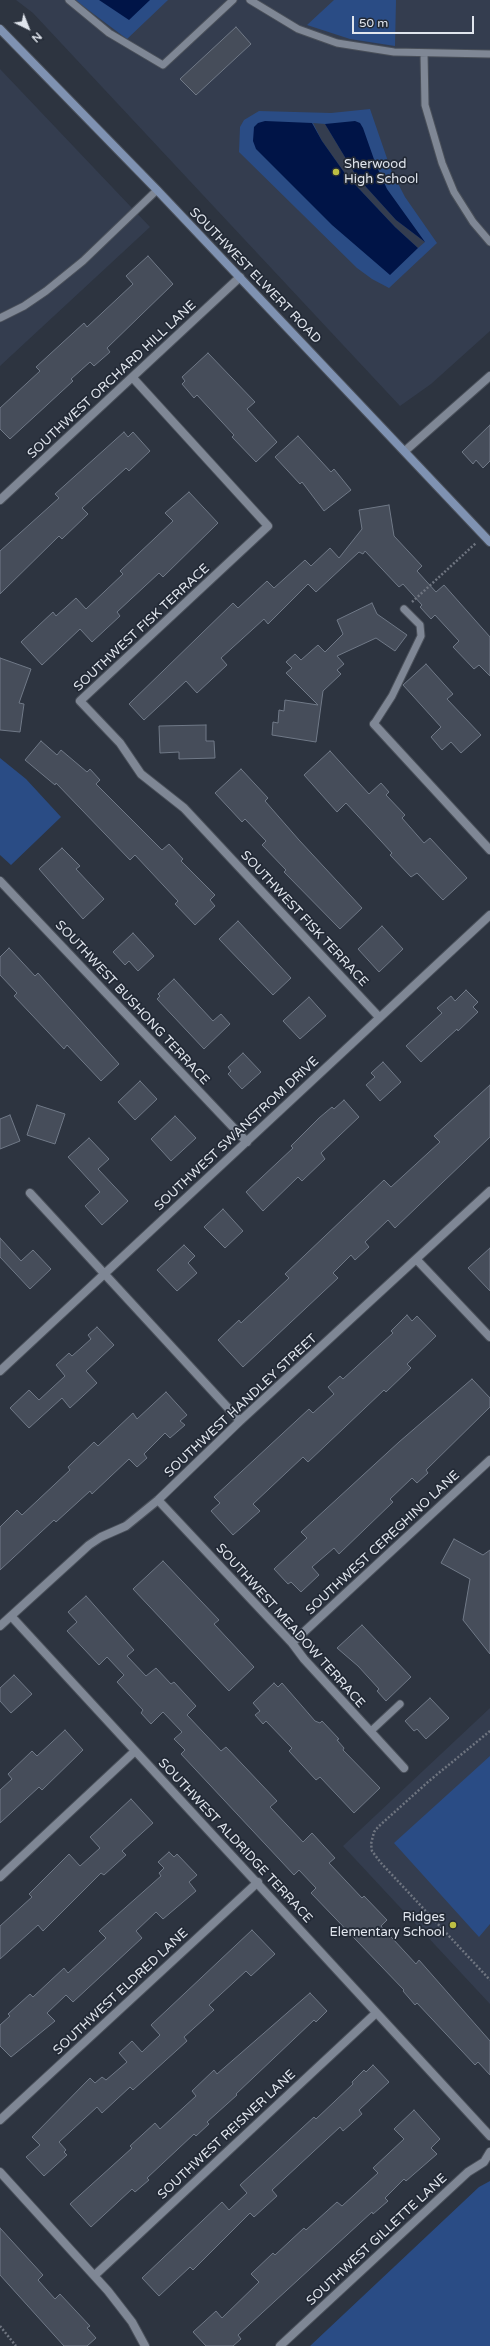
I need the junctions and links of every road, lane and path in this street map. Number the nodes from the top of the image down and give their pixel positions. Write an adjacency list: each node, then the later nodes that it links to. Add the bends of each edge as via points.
1 (69, 0): 2 (lane, via 109,33 163,65)
2 (233, 0)
3 (250, 0): 5 (lane, via 298,29 337,43 394,52)
4 (0, 29): 7 (main road, SOUTHWEST ELWERT ROAD)
5 (424, 53): 6 (lane); 8 (lane, via 426,105 442,163 454,192 473,222)
6 (490, 54)
7 (157, 190): 9 (main road, SOUTHWEST ELWERT ROAD); 10 (lane, via 82,261 46,291 24,306)
8 (490, 242)
9 (240, 277): 12 (street, SOUTHWEST ORCHARD HILL LANE); 13 (main road, SOUTHWEST ELWERT ROAD)
10 (2, 314)
11 (490, 376): 13 (street)
12 (133, 378): 14 (street, SOUTHWEST ORCHARD HILL LANE); 22 (street, SOUTHWEST FISK TERRACE, via 268,526 80,701 120,743 141,774 184,808)
13 (405, 451): 15 (main road, SOUTHWEST ELWERT ROAD)
14 (0, 500)
15 (484, 535): 16 (main road, SOUTHWEST ELWERT ROAD); 17 (path)
16 (490, 542)
17 (404, 609): 18 (lane, via 420,625 421,636 392,696)
18 (374, 724): 19 (street)
19 (490, 850)
20 (0, 881): 23 (street, SOUTHWEST BUSHONG TERRACE)
21 (490, 915): 22 (street, SOUTHWEST SWANSTROM DRIVE)
22 (379, 1017): 23 (street, SOUTHWEST SWANSTROM DRIVE)
23 (247, 1142): 27 (street, SOUTHWEST SWANSTROM DRIVE)
24 (490, 1192): 26 (street, SOUTHWEST HANDLEY STREET)
25 (30, 1193): 27 (street)
26 (417, 1260): 28 (street); 30 (street, SOUTHWEST HANDLEY STREET)
27 (105, 1274): 29 (street, SOUTHWEST SWANSTROM DRIVE); 30 (street)
28 (490, 1337)
29 (0, 1371)
30 (240, 1421): 32 (street, SOUTHWEST HANDLEY STREET)
31 (490, 1460): 35 (street, SOUTHWEST CEREGHINO LANE)
32 (158, 1500): 33 (street, SOUTHWEST HANDLEY STREET, via 126,1526 89,1545); 35 (street, SOUTHWEST MEADOW TERRACE)
33 (11, 1616): 34 (street, SOUTHWEST HANDLEY STREET); 39 (street, SOUTHWEST ALDRIDGE TERRACE)
34 (0, 1626)
35 (292, 1643): 37 (street, SOUTHWEST MEADOW TERRACE)
36 (400, 1704): 37 (lane)
37 (371, 1731): 40 (street, SOUTHWEST MEADOW TERRACE)
38 (490, 1731): 43 (path, via 378,1827 371,1844 372,1851 381,1863)
39 (135, 1751): 41 (street); 42 (street, SOUTHWEST ALDRIDGE TERRACE)
40 (404, 1768)
41 (0, 1877)
42 (258, 1882): 44 (street, SOUTHWEST ALDRIDGE TERRACE); 45 (street, SOUTHWEST ELDRED LANE)
43 (490, 1980)
44 (376, 2013): 46 (street, SOUTHWEST ALDRIDGE TERRACE); 49 (street, SOUTHWEST REISNER LANE)
45 (0, 2120)
46 (490, 2136)
47 (490, 2152): 53 (street, SOUTHWEST GILLETTE LANE, via 484,2162 468,2172)
48 (0, 2172): 49 (street)
49 (95, 2275): 52 (street, via 132,2322)
50 (0, 2326): 51 (path)
51 (16, 2346)
52 (145, 2346)
53 (280, 2346)

